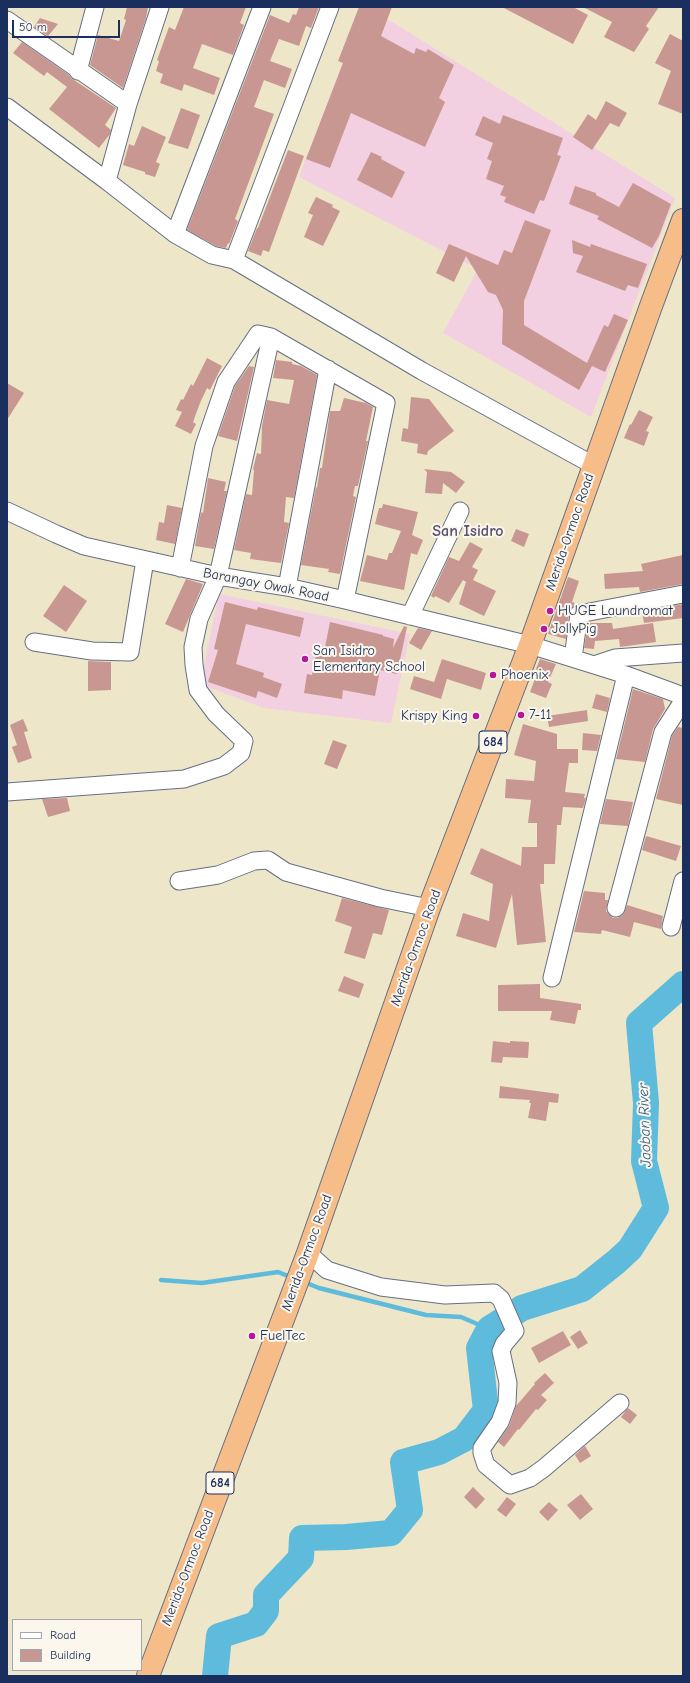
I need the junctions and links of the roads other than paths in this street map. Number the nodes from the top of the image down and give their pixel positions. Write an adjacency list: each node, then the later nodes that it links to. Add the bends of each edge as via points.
1 (95, 7): 6 (street)
2 (160, 7): 7 (street)
3 (262, 7): 11 (street)
4 (330, 7): 12 (street)
5 (7, 20): 6 (street)
6 (78, 70): 7 (street)
7 (128, 104): 9 (street)
8 (7, 107): 9 (street)
9 (107, 181): 11 (street)
10 (683, 220): 15 (highway, Merida-Ormoc Road / 684)
11 (175, 234): 12 (street, via 212,255)
12 (234, 260): 15 (street, via 422,371)
13 (271, 338): 14 (street); 19 (street, via 258,334 226,382 204,446); 20 (street)
14 (328, 369): 21 (street); 23 (street, via 386,403)
15 (593, 465): 26 (highway, Merida-Ormoc Road / 684)
16 (7, 511): 18 (street, Barangay Owak Road, via 84,546)
17 (460, 511): 24 (street)
18 (145, 560): 19 (street, Barangay Owak Road); 25 (street, via 130,652 92,651)
19 (180, 568): 20 (street, Barangay Owak Road)
20 (218, 576): 21 (street, Barangay Owak Road); 33 (street, via 199,618 193,647 194,666 198,690 216,714 244,741 241,753 224,766 184,778)
21 (287, 587): 23 (street, Barangay Owak Road)
22 (683, 594): 28 (street, via 579,614)
23 (345, 600): 24 (street, Barangay Owak Road)
24 (410, 616): 26 (street, Barangay Owak Road)
25 (34, 642)
26 (530, 645): 28 (street, Barangay Owak Road); 36 (highway, Merida-Ormoc Road / 684)
27 (683, 653): 29 (street, via 615,658)
28 (573, 658): 29 (street, Barangay Owak Road)
29 (594, 665): 30 (street, Barangay Owak Road)
30 (626, 675): 31 (street, Barangay Owak Road); 39 (street)
31 (683, 696)
32 (683, 701): 37 (street, via 663,732)
33 (7, 792)
34 (179, 881): 36 (street, via 218,875 254,861 268,860 286,872 380,898)
35 (683, 881): 38 (street)
36 (429, 908): 40 (highway, Merida-Ormoc Road / 684)
37 (616, 908)
38 (671, 927)
39 (552, 978)
40 (306, 1258): 41 (street, via 327,1270 381,1287 445,1295 494,1293 501,1299 515,1330 501,1351 508,1383 507,1403 500,1422 482,1448 486,1465 510,1485 530,1478 544,1468); 42 (highway, Merida-Ormoc Road / 684)
41 (620, 1403)
42 (148, 1676)

